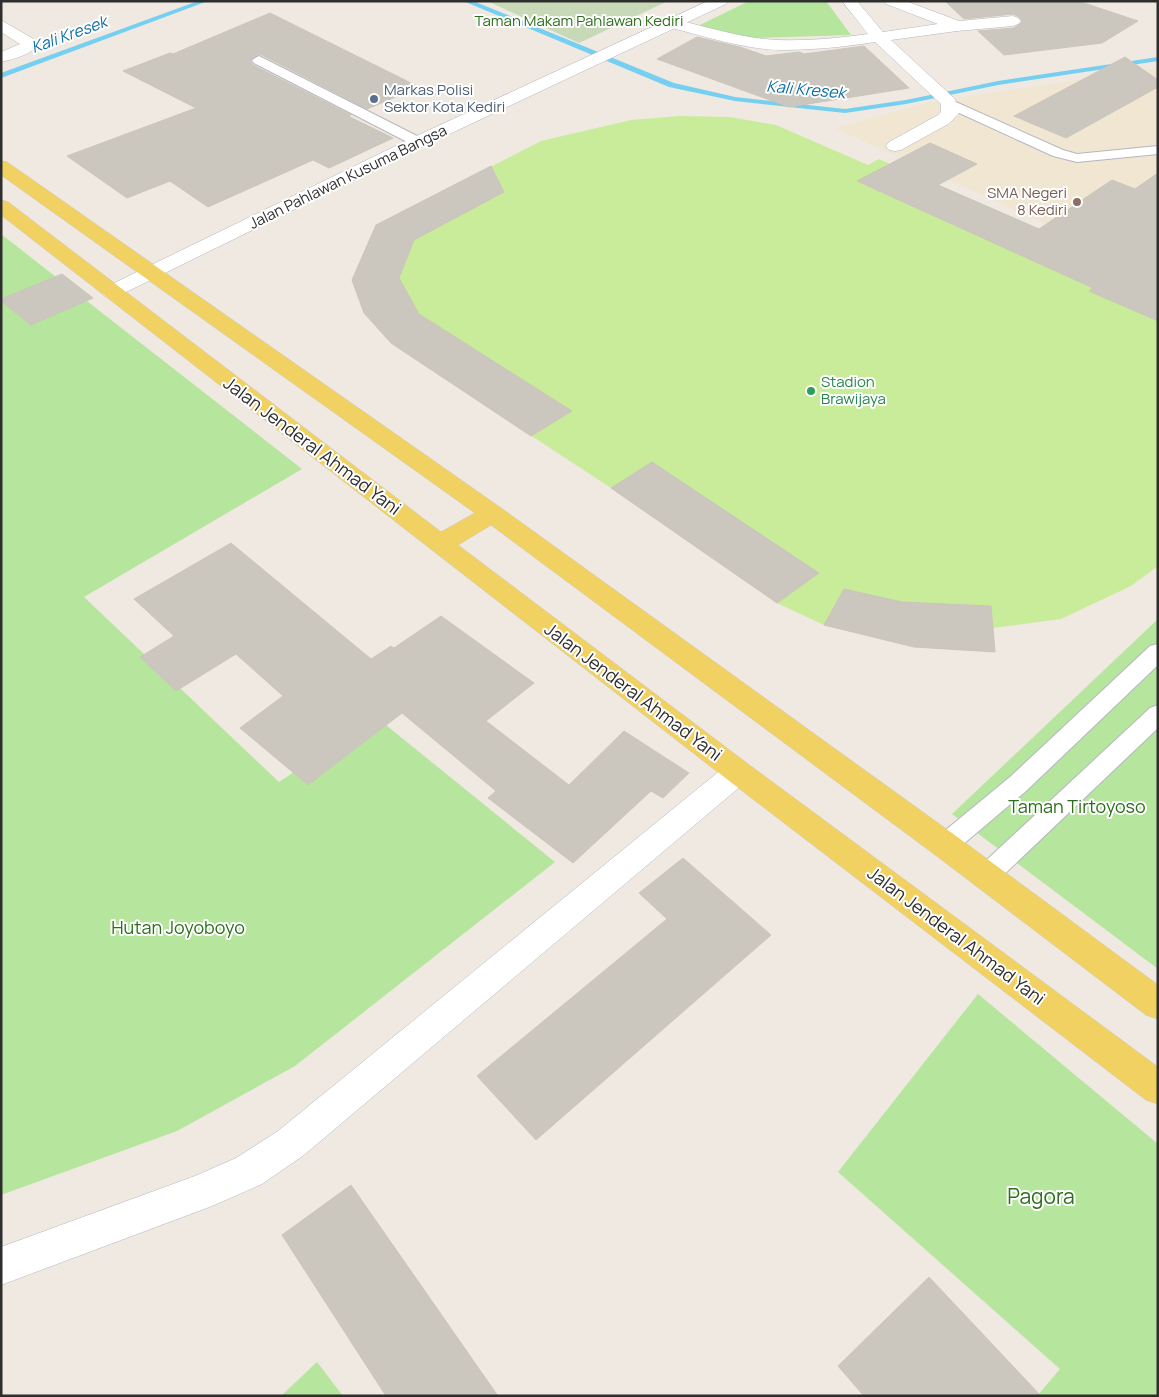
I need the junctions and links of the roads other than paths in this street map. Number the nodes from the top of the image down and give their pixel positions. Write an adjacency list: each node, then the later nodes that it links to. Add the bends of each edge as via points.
1 (721, 1): 5 (street, Jalan Pahlawan Kusuma Bangsa)
2 (849, 1): 8 (street)
3 (891, 1): 7 (street)
4 (1013, 21): 7 (street)
5 (673, 24): 8 (street, via 751,42 780,45); 12 (street, Jalan Pahlawan Kusuma Bangsa)
6 (1, 25): 9 (street, via 31,44)
7 (957, 26): 8 (street)
8 (880, 38): 11 (street)
9 (1, 58)
10 (259, 60): 12 (lane)
11 (949, 103): 13 (street, via 950,113 944,119); 14 (lane, via 1058,153 1076,158)
12 (418, 142): 17 (street, Jalan Pahlawan Kusuma Bangsa)
13 (895, 146)
14 (1158, 150)
15 (1, 166): 17 (main road)
16 (1, 206): 18 (main road, Jalan Jenderal Ahmad Yani)
17 (153, 273): 18 (street, Jalan Pahlawan Kusuma Bangsa); 19 (main road)
18 (111, 292): 20 (main road, Jalan Jenderal Ahmad Yani)
19 (492, 514): 20 (main road); 24 (main road)
20 (440, 544): 23 (main road, Jalan Jenderal Ahmad Yani)
21 (1158, 652): 24 (lane, via 1018,784)
22 (1158, 714): 25 (lane)
23 (738, 772): 27 (main road, Jalan Jenderal Ahmad Yani); 28 (street, via 291,1142 256,1166 199,1193)
24 (945, 845): 25 (main road)
25 (986, 876): 26 (main road)
26 (1158, 1004)
27 (1158, 1088)
28 (1, 1266)

